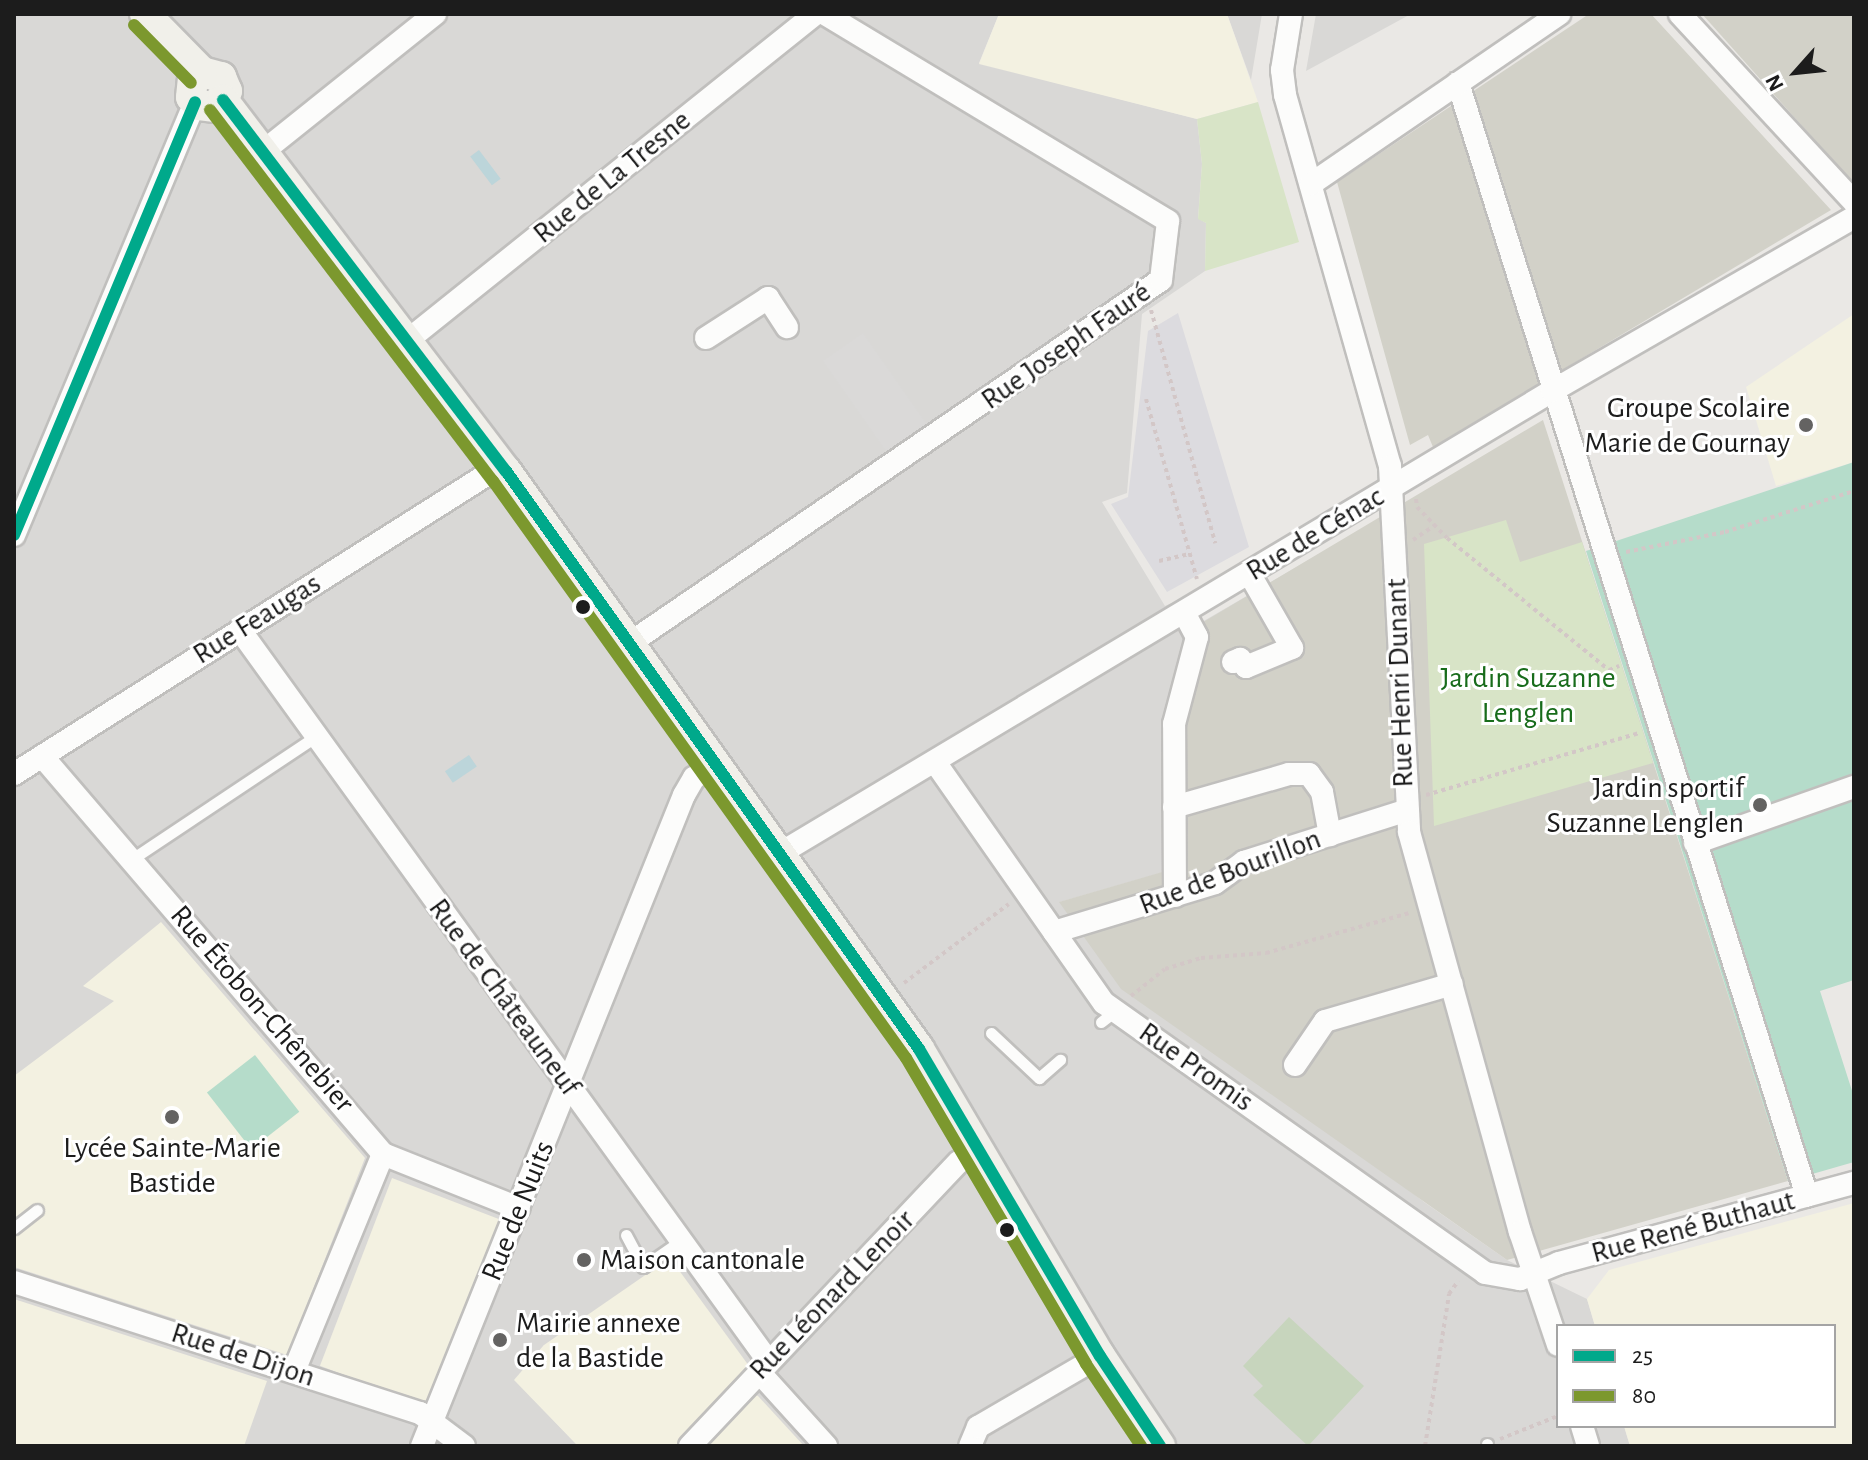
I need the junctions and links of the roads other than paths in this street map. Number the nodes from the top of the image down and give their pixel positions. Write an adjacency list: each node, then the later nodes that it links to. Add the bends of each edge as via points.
1 (145, 14): 9 (main road, via 202,72 191,85)
2 (435, 14): 10 (street)
3 (815, 14): 16 (street, Rue de La Tresne)
4 (825, 14): 24 (street, Rue Joseph Fauré, via 1168,221 1161,280)
5 (1291, 14): 11 (street, Rue Henri Dunant, via 1282,70)
6 (1559, 14): 8 (street)
7 (1680, 14): 12 (street)
8 (1458, 83): 11 (street); 17 (street)
9 (209, 101): 10 (main road); 20 (street)
10 (265, 150): 16 (main road)
11 (1311, 184): 19 (street, Rue Henri Dunant)
12 (1854, 202)
13 (1854, 217): 17 (street, Rue de Cénac)
14 (787, 327): 15 (street, via 768,298)
15 (706, 338)
16 (408, 340): 18 (main road)
17 (1552, 391): 19 (street, Rue de Cénac); 35 (street)
18 (502, 465): 23 (street, Rue Feaugas); 24 (main road)
19 (1392, 488): 21 (street, Rue de Cénac); 32 (street, Rue Henri Dunant)
20 (14, 535)
21 (1249, 573): 22 (street, Rue de Cénac); 25 (street, via 1292,648 1246,667 1240,659)
22 (1193, 607): 28 (street, Rue de Cénac); 33 (street, via 1197,637 1174,724)
23 (240, 630): 26 (street, Rue de Châteauneuf); 27 (street, Rue Feaugas)
24 (630, 643): 29 (main road)
25 (1233, 662)
26 (315, 737): 37 (lane); 44 (street, Rue de Châteauneuf)
27 (42, 756): 30 (street, Rue Feaugas); 37 (street, Rue Étobon-Chênebier)
28 (935, 762): 36 (street, Rue de Cénac); 39 (street, Rue Promis)
29 (717, 763): 36 (main road); 44 (street, Rue de Nuits, via 694,778 684,795)
30 (14, 774)
31 (1854, 787): 35 (street)
32 (1405, 806): 34 (street, Rue de Bourillon); 40 (street, Rue Henri Dunant)
33 (1174, 807): 34 (street, via 1289,774 1309,774 1322,792); 38 (street)
34 (1330, 835): 38 (street, Rue de Bourillon, via 1244,862 1215,883)
35 (1695, 843): 48 (street)
36 (779, 854): 45 (main road, via 884,999)
37 (132, 859): 46 (street, Rue Étobon-Chênebier)
38 (1175, 896): 39 (street, Rue de Bourillon)
39 (1054, 932): 54 (street, Rue Promis, via 1108,1016 1494,1277)
40 (1452, 984): 43 (street, via 1325,1021); 54 (street, Rue Henri Dunant)
41 (991, 1033): 42 (lane, via 1039,1078)
42 (1060, 1060)
43 (1295, 1065)
44 (569, 1087): 49 (street, Rue de Nuits); 53 (street, Rue de Châteauneuf)
45 (978, 1150): 57 (main road); 58 (street, Rue Léonard Lenoir, via 959,1162)
46 (383, 1154): 49 (street, Rue Étobon-Chênebier); 59 (street)
47 (1854, 1183): 48 (street, Rue René Buthaut)
48 (1807, 1196): 54 (street, Rue René Buthaut, via 1559,1263)
49 (519, 1208): 60 (street, Rue de Nuits)
50 (37, 1210): 51 (lane)
51 (14, 1228)
52 (626, 1235): 53 (lane, via 643,1267)
53 (682, 1240): 58 (street, Rue de Châteauneuf)
54 (1534, 1275): 56 (street, Rue Henri Dunant)
55 (14, 1282): 59 (street, Rue de Dijon)
56 (1556, 1339)
57 (1100, 1356): 65 (street, via 978,1427); 66 (main road)
58 (764, 1367): 63 (street, Rue Léonard Lenoir); 64 (street, Rue de Châteauneuf)
59 (294, 1371): 60 (street, Rue de Dijon)
60 (433, 1420): 61 (street, Rue de Nuits); 62 (street, Rue de Dijon)
61 (422, 1446)
62 (464, 1446)
63 (690, 1446)
64 (826, 1446)
65 (970, 1446)
66 (1160, 1446)

